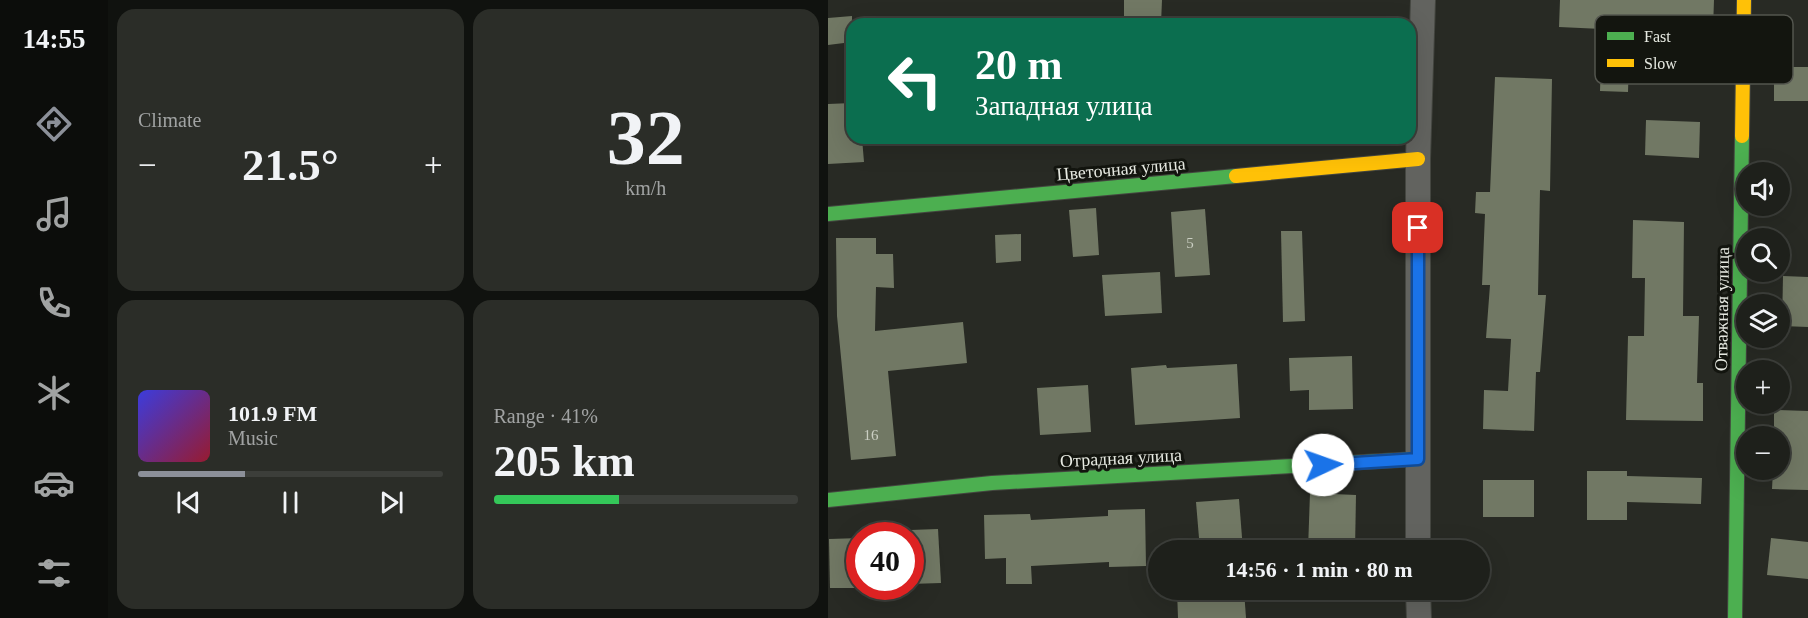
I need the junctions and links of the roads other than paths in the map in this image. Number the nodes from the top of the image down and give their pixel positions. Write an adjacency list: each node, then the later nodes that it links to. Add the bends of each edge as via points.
1 (1423, 0): 5 (street)
2 (1744, 0): 3 (street, Отважная улица)
3 (1744, 15)
4 (1743, 84): 12 (street, Отважная улица)
5 (1418, 159): 6 (street, Цветочная улица); 7 (street)
6 (828, 214)
7 (1418, 459): 8 (street, Отрадная улица, via 992,483); 9 (street)
8 (828, 500)
9 (1418, 540)
10 (1418, 600): 11 (street)
11 (1419, 618)
12 (1735, 618)

